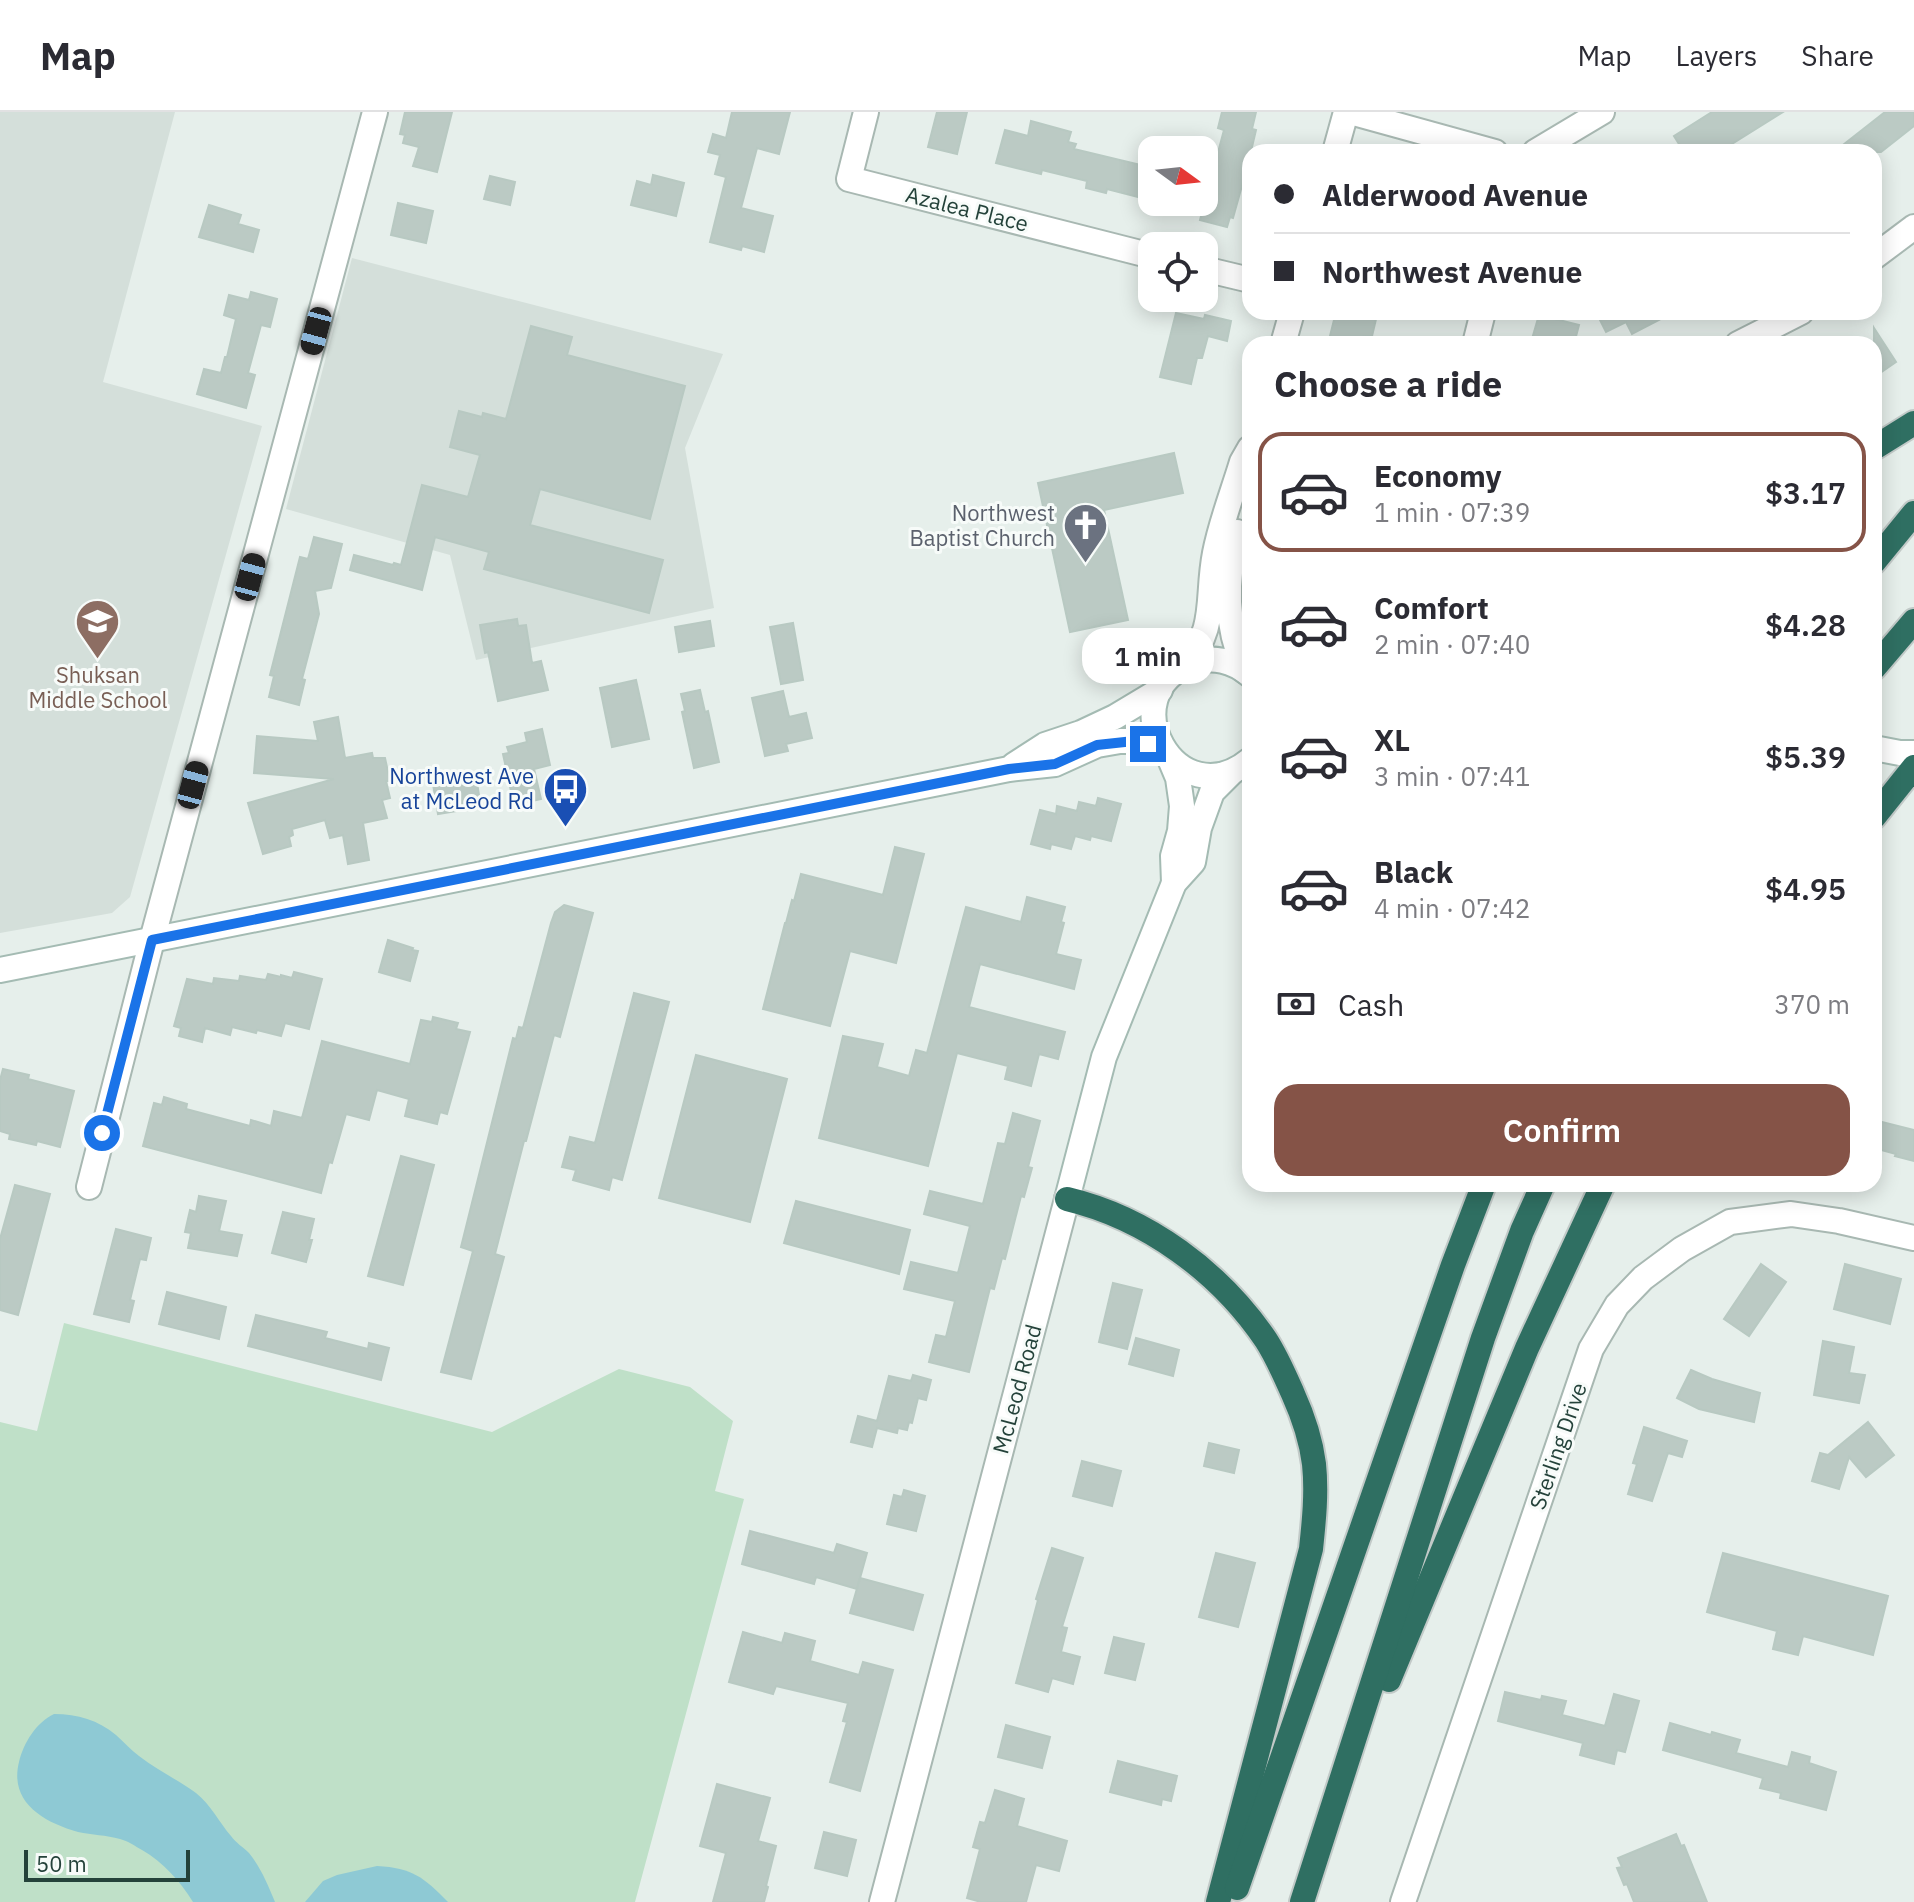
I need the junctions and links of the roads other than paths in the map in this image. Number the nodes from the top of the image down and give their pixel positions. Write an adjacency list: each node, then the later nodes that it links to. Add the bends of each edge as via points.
1 (375, 112): 37 (street)
2 (866, 112): 10 (street, Azalea Place, via 849,179)
3 (1348, 112): 5 (street); 6 (street)
4 (1602, 112): 7 (street)
5 (1338, 144)
6 (1466, 144)
7 (1548, 144)
8 (1914, 227): 9 (street)
9 (1882, 251)
10 (1138, 252)
11 (1218, 272): 12 (street)
12 (1242, 278)
13 (1785, 320): 14 (street)
14 (1754, 336)
15 (1914, 423): 16 (highway)
16 (1882, 443)
17 (1242, 462): 24 (street, via 1215,550 1208,624)
18 (1242, 513): 23 (street, via 1228,590 1230,625)
19 (1914, 513): 20 (highway)
20 (1882, 552)
21 (1914, 621): 22 (highway)
22 (1882, 659)
23 (1242, 661)
24 (1184, 666): 25 (street, via 1212,659); 26 (street)
25 (1242, 669)
26 (1160, 690): 30 (street, McLeod Road, via 1153,719); 34 (street, via 1115,717 1045,745)
27 (1914, 737): 28 (street)
28 (1882, 739)
29 (1882, 750): 31 (street)
30 (1165, 753): 32 (street, via 1195,774 1214,775); 34 (street, via 1134,741 1109,743 1055,764); 36 (street, McLeod Road, via 1178,778 1182,806)
31 (1914, 753)
32 (1241, 766): 36 (street, McLeod Road, via 1212,792 1193,862)
33 (1914, 767): 35 (highway)
34 (1009, 769): 37 (street)
35 (1882, 807)
36 (1174, 883): 43 (street, McLeod Road, via 1104,1057)
37 (152, 940): 38 (street); 39 (street)
38 (0, 970)
39 (89, 1187)
40 (1481, 1192): 48 (highway)
41 (1539, 1192): 45 (highway, via 1483,1338)
42 (1599, 1192): 45 (highway, via 1527,1348)
43 (1067, 1199): 46 (street, McLeod Road); 47 (highway, via 1147,1230 1218,1284 1266,1340 1302,1416 1314,1464 1311,1549)
44 (1914, 1238): 50 (street, Sterling Drive, via 1791,1214 1730,1222 1682,1249 1617,1305 1591,1349)
45 (1316, 1864): 49 (highway)
46 (882, 1902)
47 (1218, 1902)
48 (1232, 1902)
49 (1302, 1902)
50 (1403, 1902)

